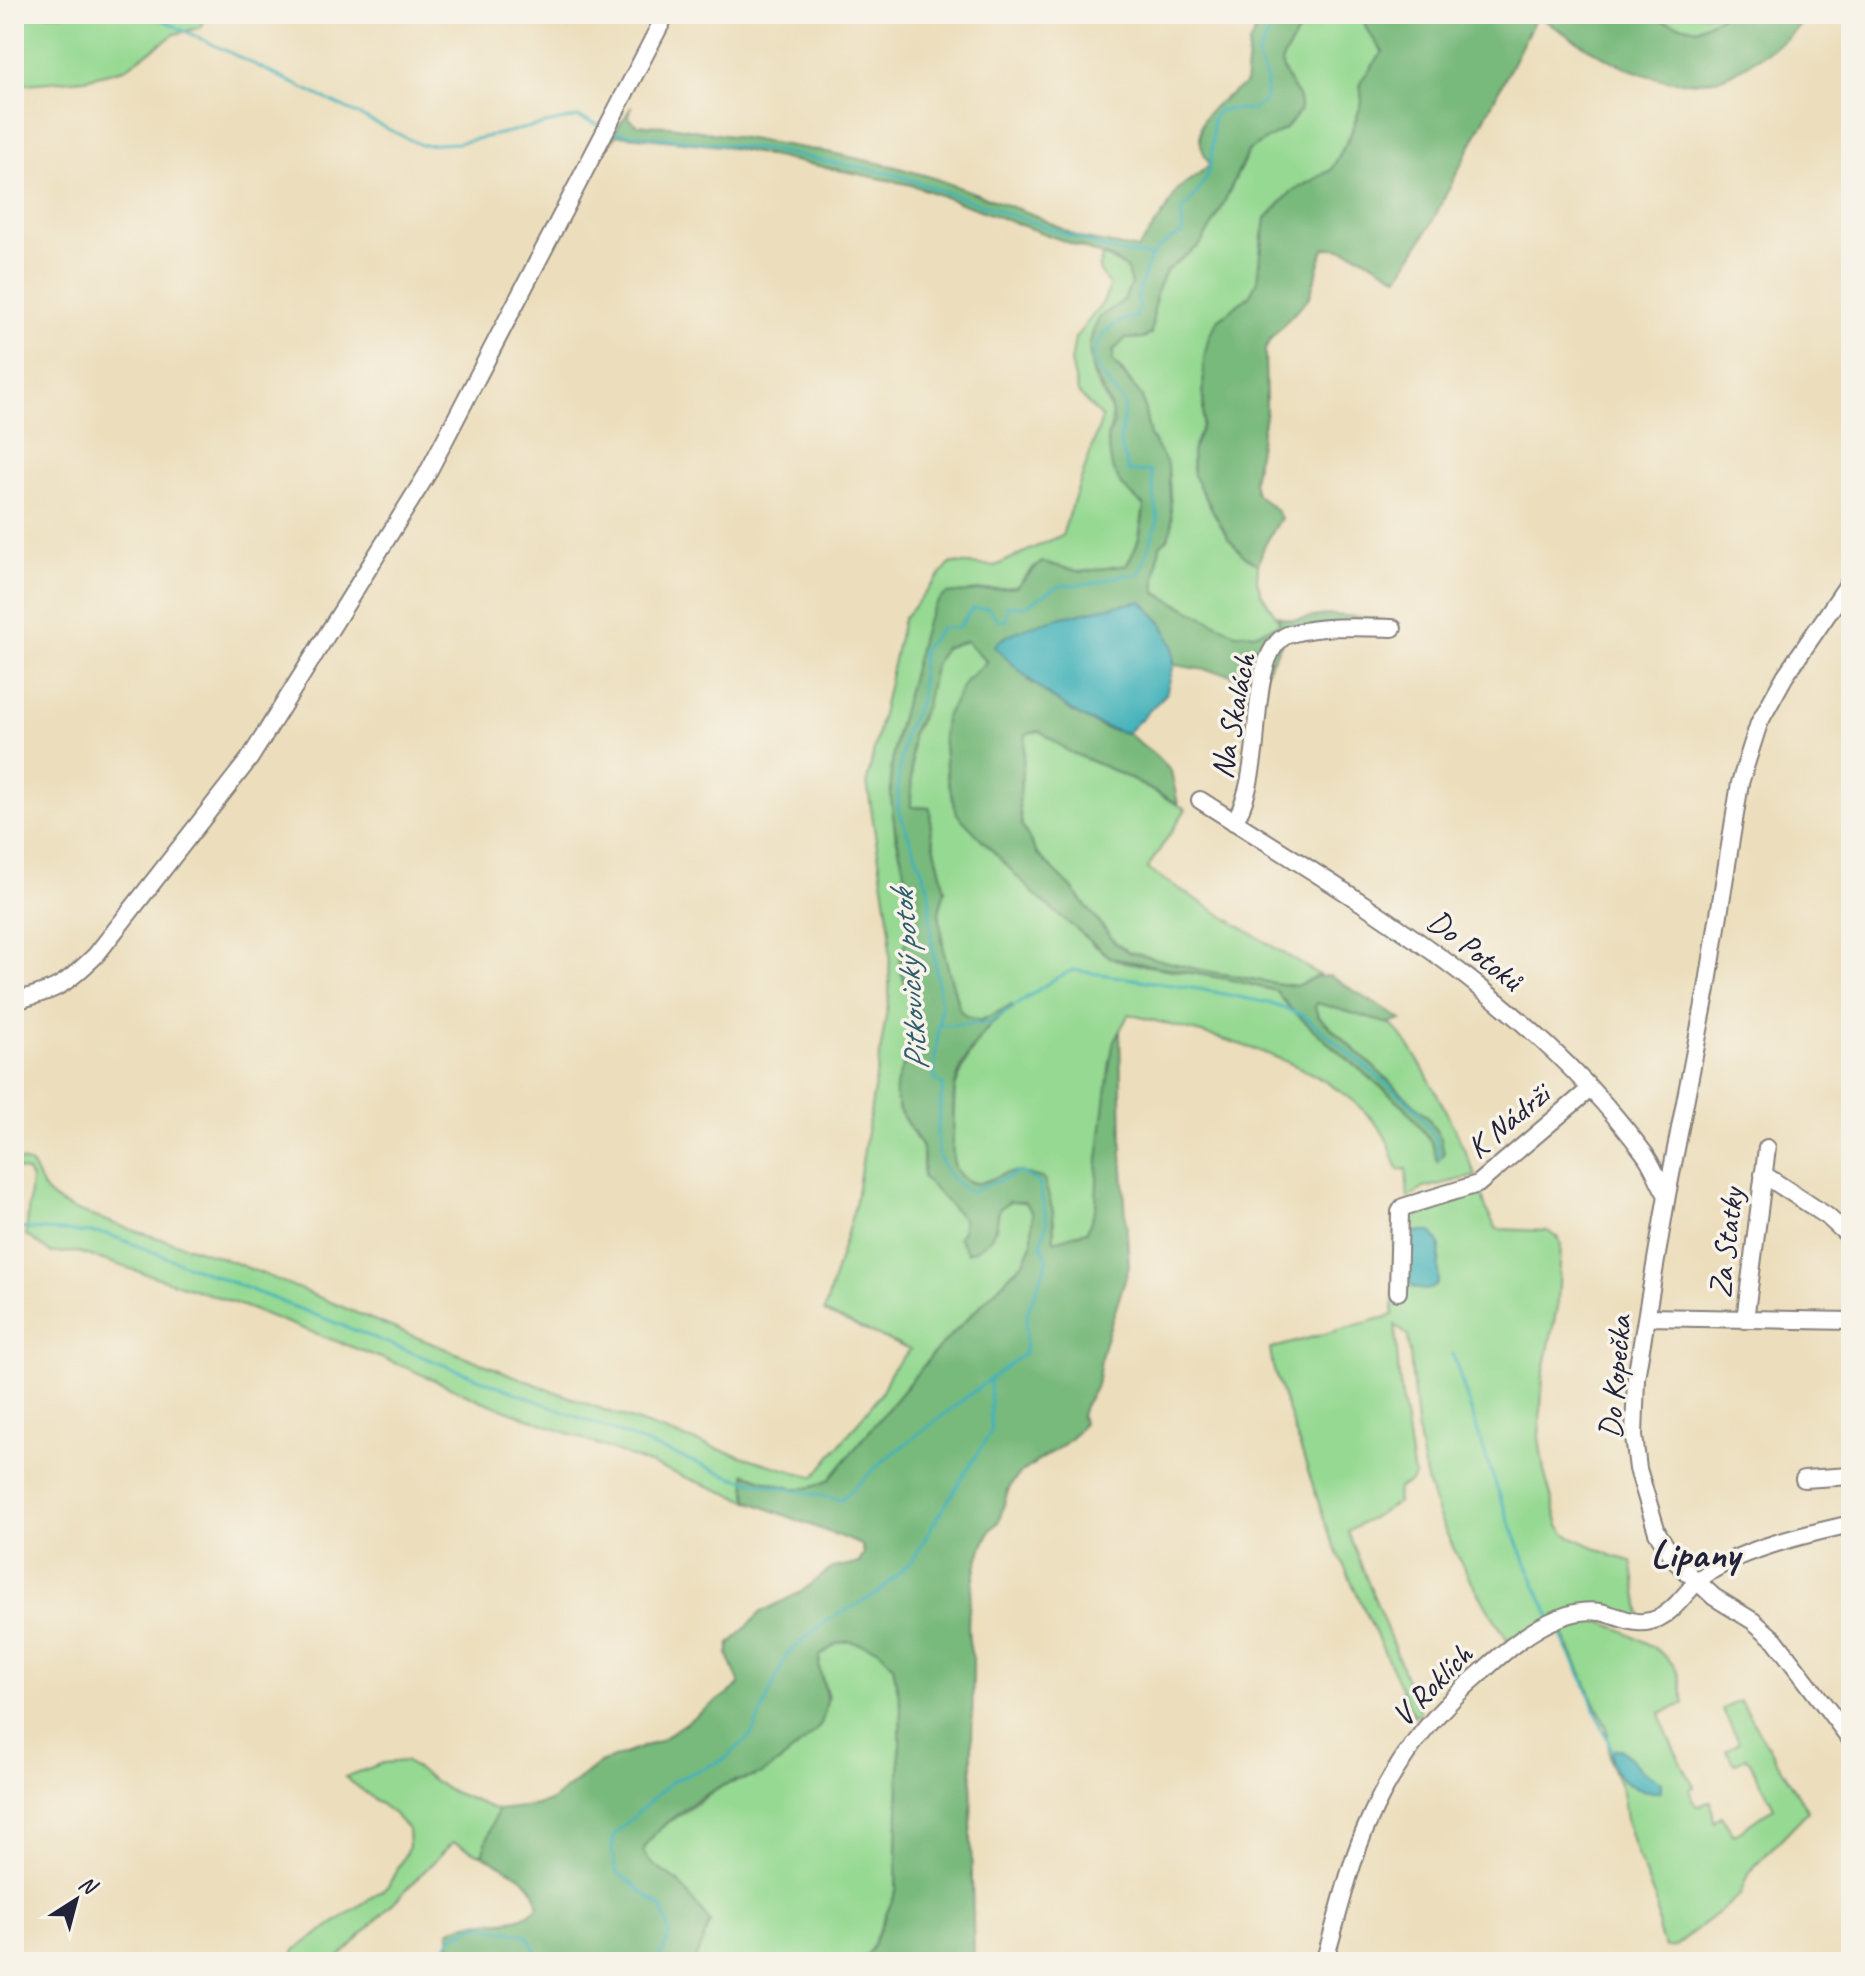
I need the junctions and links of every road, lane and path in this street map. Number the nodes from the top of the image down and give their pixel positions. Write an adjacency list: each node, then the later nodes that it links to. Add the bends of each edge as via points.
1 (666, 14): 6 (street, via 426,476 250,758 96,955 52,992)
2 (1851, 580): 10 (street, Do Kopečka, via 1759,723 1740,783)
3 (1393, 628): 5 (street, Na Skalách, via 1345,627 1287,634 1278,641 1264,672 1245,800)
4 (1200, 800): 5 (street, Do Potoků)
5 (1234, 822): 7 (street, Do Potoků, via 1337,885 1482,987)
6 (14, 1001)
7 (1590, 1089): 10 (street, Do Potoků, via 1647,1156); 12 (street, K Nádrži, via 1478,1184 1403,1207)
8 (1767, 1148): 9 (street, Za Statky)
9 (1763, 1174): 11 (street, Za Statky); 14 (street, Za Statky)
10 (1667, 1195): 13 (street, Do Kopečka)
11 (1851, 1238)
12 (1398, 1292)
13 (1648, 1317): 14 (street); 19 (street, Do Kopečka, via 1636,1378 1638,1469 1657,1532)
14 (1745, 1320): 15 (street)
15 (1851, 1321)
16 (1851, 1476): 17 (street)
17 (1804, 1479)
18 (1851, 1524): 19 (street, V Roklích, via 1762,1548)
19 (1695, 1582): 20 (street, Do Kopečka, via 1775,1640); 21 (street, V Roklích, via 1671,1609 1642,1623 1602,1612 1552,1621 1457,1693 1400,1761 1366,1826)
20 (1851, 1740)
21 (1324, 1962)

